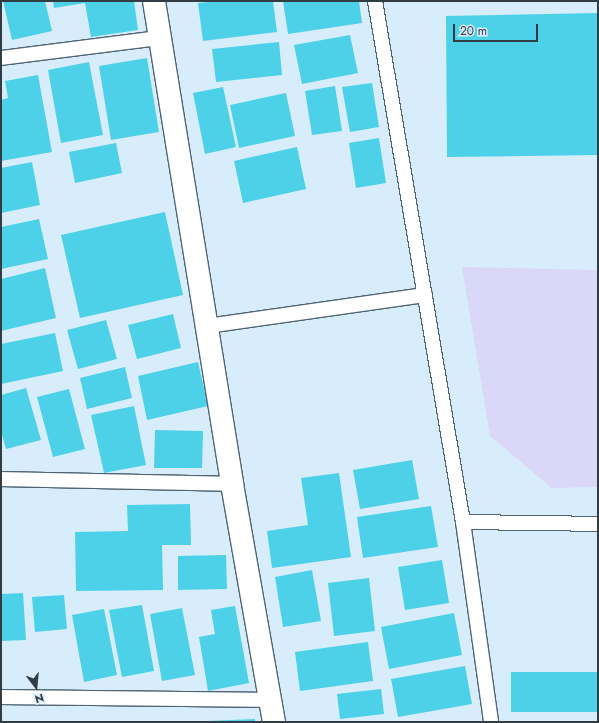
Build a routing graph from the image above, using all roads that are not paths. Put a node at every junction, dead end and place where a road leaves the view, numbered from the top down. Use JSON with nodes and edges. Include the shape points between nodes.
{"nodes":[{"id":1,"x":154,"y":1,"type":"edge"},
{"id":2,"x":375,"y":1,"type":"edge"},
{"id":3,"x":160,"y":38,"type":"junction"},
{"id":4,"x":1,"y":58,"type":"edge"},
{"id":5,"x":425,"y":295,"type":"junction"},
{"id":6,"x":206,"y":326,"type":"junction"},
{"id":7,"x":1,"y":479,"type":"edge"},
{"id":8,"x":232,"y":484,"type":"junction"},
{"id":9,"x":463,"y":522,"type":"junction"},
{"id":10,"x":598,"y":524,"type":"edge"},
{"id":11,"x":1,"y":697,"type":"edge"},
{"id":12,"x":270,"y":700,"type":"junction"},
{"id":13,"x":274,"y":722,"type":"edge"},
{"id":14,"x":491,"y":722,"type":"edge"}],
"edges":[{"from":1,"to":3,"type":"street"},
{"from":2,"to":5,"type":"lane"},
{"from":3,"to":4,"type":"lane"},
{"from":3,"to":6,"type":"street"},
{"from":5,"to":6,"type":"lane"},
{"from":5,"to":9,"type":"lane"},
{"from":6,"to":8,"type":"street"},
{"from":7,"to":8,"type":"lane"},
{"from":8,"to":12,"type":"street"},
{"from":9,"to":10,"type":"lane"},
{"from":9,"to":14,"type":"lane"},
{"from":11,"to":12,"type":"lane"},
{"from":12,"to":13,"type":"street"}]}
